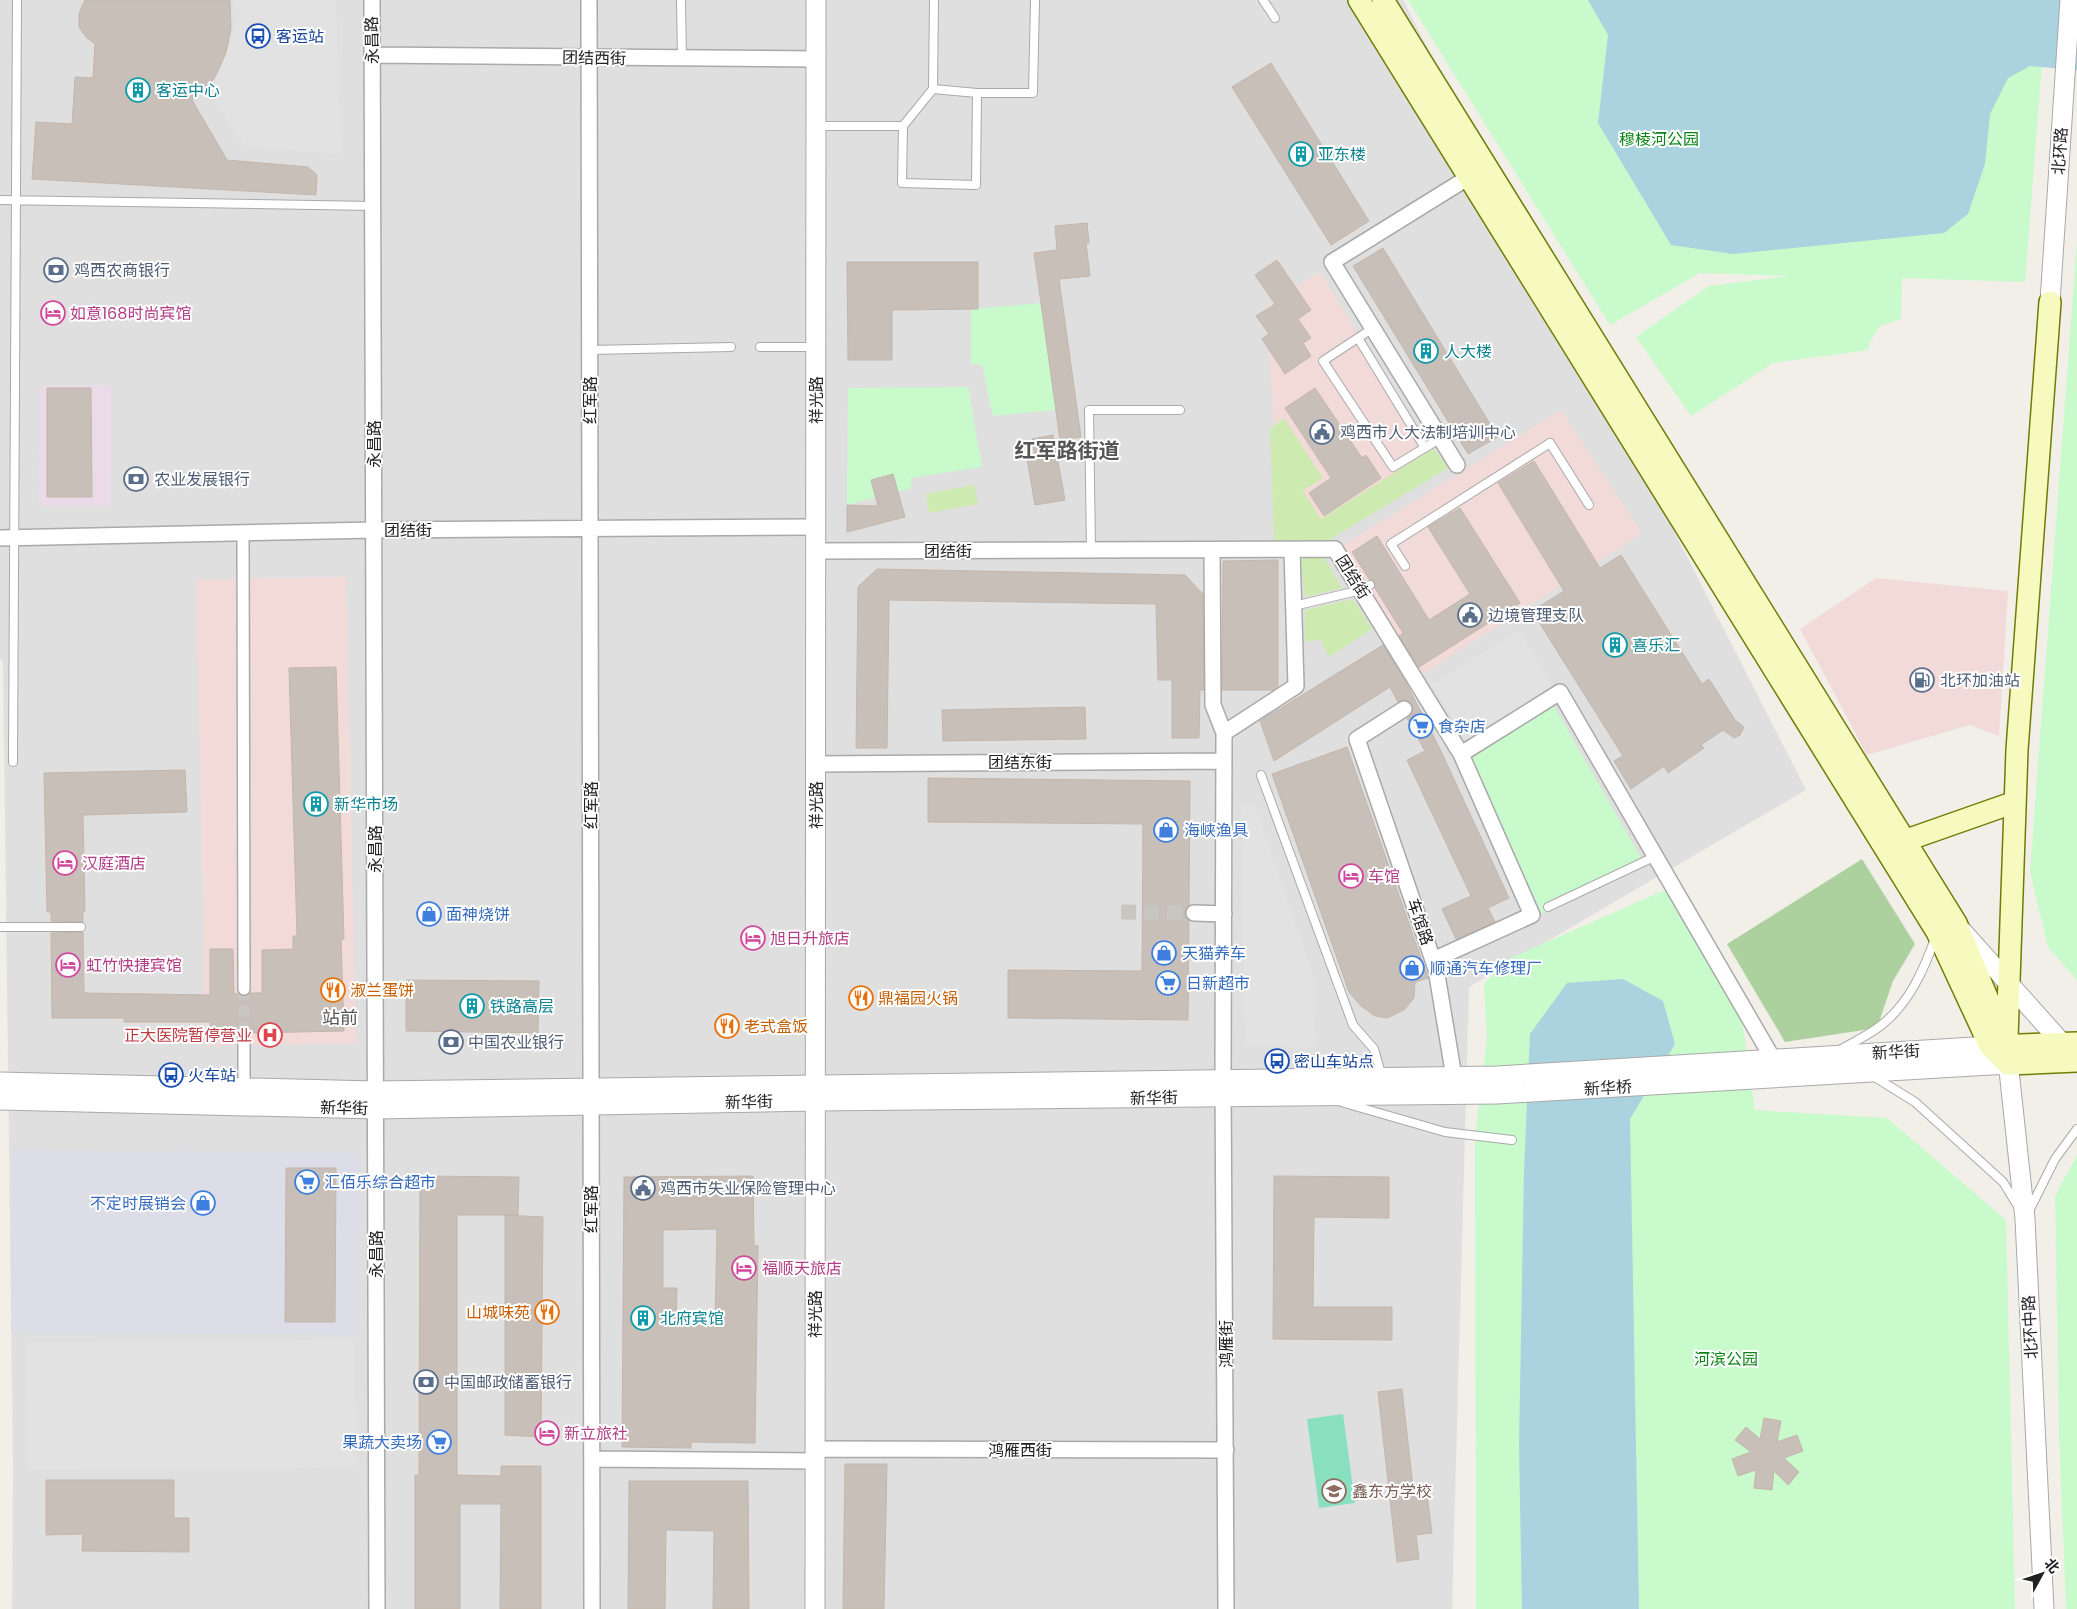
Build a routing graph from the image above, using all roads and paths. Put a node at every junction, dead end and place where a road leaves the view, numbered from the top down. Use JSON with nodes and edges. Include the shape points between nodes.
{"nodes":[{"id":1,"x":16,"y":0,"type":"edge"},
{"id":2,"x":372,"y":0,"type":"edge"},
{"id":3,"x":589,"y":0,"type":"edge"},
{"id":4,"x":681,"y":0,"type":"edge"},
{"id":5,"x":816,"y":0,"type":"edge"},
{"id":6,"x":934,"y":0,"type":"edge"},
{"id":7,"x":1035,"y":0,"type":"edge"},
{"id":8,"x":1264,"y":0,"type":"edge"},
{"id":9,"x":1360,"y":0,"type":"edge"},
{"id":10,"x":1383,"y":0,"type":"edge"},
{"id":11,"x":2070,"y":0,"type":"edge"},
{"id":12,"x":1275,"y":18,"type":"dead end"},
{"id":13,"x":372,"y":55,"type":"junction"},
{"id":14,"x":590,"y":59,"type":"junction"},
{"id":15,"x":682,"y":59,"type":"junction"},
{"id":16,"x":816,"y":59,"type":"junction"},
{"id":17,"x":933,"y":89,"type":"junction"},
{"id":18,"x":977,"y":93,"type":"junction"},
{"id":19,"x":816,"y":126,"type":"junction"},
{"id":20,"x":903,"y":126,"type":"junction"},
{"id":21,"x":1469,"y":177,"type":"junction"},
{"id":22,"x":0,"y":200,"type":"edge"},
{"id":23,"x":15,"y":200,"type":"junction"},
{"id":24,"x":373,"y":206,"type":"junction"},
{"id":25,"x":2050,"y":302,"type":"joint"},
{"id":26,"x":1373,"y":328,"type":"junction"},
{"id":27,"x":1358,"y":338,"type":"junction"},
{"id":28,"x":732,"y":347,"type":"dead end"},
{"id":29,"x":760,"y":347,"type":"dead end"},
{"id":30,"x":816,"y":347,"type":"junction"},
{"id":31,"x":590,"y":350,"type":"junction"},
{"id":32,"x":1180,"y":410,"type":"dead end"},
{"id":33,"x":1441,"y":438,"type":"junction"},
{"id":34,"x":1424,"y":448,"type":"junction"},
{"id":35,"x":1457,"y":465,"type":"dead end"},
{"id":36,"x":1589,"y":505,"type":"dead end"},
{"id":37,"x":816,"y":527,"type":"junction"},
{"id":38,"x":590,"y":528,"type":"junction"},
{"id":39,"x":374,"y":530,"type":"junction"},
{"id":40,"x":243,"y":533,"type":"junction"},
{"id":41,"x":7,"y":537,"type":"edge"},
{"id":42,"x":1292,"y":550,"type":"junction"},
{"id":43,"x":816,"y":551,"type":"junction"},
{"id":44,"x":1090,"y":551,"type":"junction"},
{"id":45,"x":1212,"y":551,"type":"junction"},
{"id":46,"x":1405,"y":566,"type":"dead end"},
{"id":47,"x":1366,"y":588,"type":"junction"},
{"id":48,"x":1294,"y":606,"type":"junction"},
{"id":49,"x":1404,"y":709,"type":"dead end"},
{"id":50,"x":1224,"y":733,"type":"junction"},
{"id":51,"x":1460,"y":754,"type":"junction"},
{"id":52,"x":1224,"y":761,"type":"junction"},
{"id":53,"x":13,"y":762,"type":"dead end"},
{"id":54,"x":816,"y":764,"type":"junction"},
{"id":55,"x":1261,"y":775,"type":"dead end"},
{"id":56,"x":2015,"y":802,"type":"junction"},
{"id":57,"x":1904,"y":841,"type":"junction"},
{"id":58,"x":1656,"y":856,"type":"junction"},
{"id":59,"x":1548,"y":907,"type":"dead end"},
{"id":60,"x":1194,"y":913,"type":"tunnel mouth"},
{"id":61,"x":1224,"y":914,"type":"junction"},
{"id":62,"x":0,"y":927,"type":"edge"},
{"id":63,"x":81,"y":927,"type":"dead end"},
{"id":64,"x":1946,"y":928,"type":"junction"},
{"id":65,"x":1433,"y":960,"type":"junction"},
{"id":66,"x":2009,"y":984,"type":"junction"},
{"id":67,"x":244,"y":989,"type":"tunnel mouth"},
{"id":68,"x":244,"y":1035,"type":"tunnel mouth"},
{"id":69,"x":2069,"y":1042,"type":"edge"},
{"id":70,"x":2002,"y":1052,"type":"junction"},
{"id":71,"x":1828,"y":1056,"type":"junction"},
{"id":72,"x":1773,"y":1060,"type":"junction"},
{"id":73,"x":2077,"y":1060,"type":"edge"},
{"id":74,"x":1717,"y":1072,"type":"junction"},
{"id":75,"x":1868,"y":1072,"type":"junction"},
{"id":76,"x":1382,"y":1077,"type":"junction"},
{"id":77,"x":1454,"y":1077,"type":"junction"},
{"id":78,"x":0,"y":1082,"type":"edge"},
{"id":79,"x":1497,"y":1085,"type":"junction"},
{"id":80,"x":244,"y":1088,"type":"junction"},
{"id":81,"x":1223,"y":1088,"type":"junction"},
{"id":82,"x":815,"y":1093,"type":"junction"},
{"id":83,"x":1319,"y":1096,"type":"junction"},
{"id":84,"x":591,"y":1097,"type":"junction"},
{"id":85,"x":0,"y":1100,"type":"edge"},
{"id":86,"x":376,"y":1100,"type":"junction"},
{"id":87,"x":2077,"y":1129,"type":"edge"},
{"id":88,"x":1512,"y":1140,"type":"dead end"},
{"id":89,"x":2025,"y":1219,"type":"junction"},
{"id":90,"x":1226,"y":1450,"type":"junction"},
{"id":91,"x":815,"y":1455,"type":"junction"},
{"id":92,"x":592,"y":1459,"type":"junction"},
{"id":93,"x":377,"y":1609,"type":"edge"},
{"id":94,"x":592,"y":1609,"type":"edge"},
{"id":95,"x":815,"y":1609,"type":"edge"},
{"id":96,"x":1226,"y":1609,"type":"edge"},
{"id":97,"x":2044,"y":1609,"type":"edge"}],
"edges":[{"from":1,"to":23,"type":"lane"},
{"from":2,"to":13,"type":"street","name":"永昌路"},
{"from":3,"to":14,"type":"street","name":"红军路"},
{"from":4,"to":15,"type":"lane"},
{"from":5,"to":16,"type":"street","name":"祥光路"},
{"from":6,"to":17,"type":"lane"},
{"from":7,"to":18,"type":"lane","via":[[1034,93]]},
{"from":8,"to":12,"type":"lane"},
{"from":9,"to":21,"type":"main road"},
{"from":10,"to":57,"type":"main road"},
{"from":11,"to":25,"type":"street","name":"北环路"},
{"from":13,"to":14,"type":"street","name":"团结西街"},
{"from":13,"to":24,"type":"street","name":"永昌路"},
{"from":14,"to":15,"type":"street","name":"团结西街"},
{"from":14,"to":31,"type":"street","name":"红军路"},
{"from":15,"to":16,"type":"street","name":"团结西街"},
{"from":16,"to":19,"type":"street","name":"祥光路"},
{"from":17,"to":18,"type":"lane"},
{"from":17,"to":20,"type":"lane"},
{"from":18,"to":20,"type":"lane","via":[[976,184],[902,183]]},
{"from":19,"to":20,"type":"lane"},
{"from":19,"to":30,"type":"street","name":"祥光路"},
{"from":21,"to":26,"type":"street","via":[[1332,262]]},
{"from":21,"to":64,"type":"main road"},
{"from":22,"to":23,"type":"lane"},
{"from":23,"to":24,"type":"lane"},
{"from":23,"to":41,"type":"lane"},
{"from":24,"to":39,"type":"street","name":"永昌路"},
{"from":25,"to":56,"type":"main road"},
{"from":26,"to":27,"type":"lane"},
{"from":26,"to":33,"type":"street"},
{"from":27,"to":34,"type":"lane"},
{"from":27,"to":34,"type":"lane","via":[[1322,361],[1394,467]]},
{"from":28,"to":31,"type":"lane"},
{"from":29,"to":30,"type":"lane"},
{"from":30,"to":37,"type":"street","name":"祥光路"},
{"from":31,"to":38,"type":"street","name":"红军路"},
{"from":32,"to":44,"type":"lane","via":[[1090,410]]},
{"from":33,"to":34,"type":"lane"},
{"from":33,"to":35,"type":"street"},
{"from":36,"to":46,"type":"lane","via":[[1550,443],[1391,544]]},
{"from":37,"to":38,"type":"street","name":"团结街"},
{"from":37,"to":43,"type":"street","name":"祥光路"},
{"from":38,"to":39,"type":"street","name":"团结街"},
{"from":38,"to":84,"type":"street","name":"红军路"},
{"from":39,"to":40,"type":"street","name":"团结街"},
{"from":39,"to":86,"type":"street","name":"永昌路"},
{"from":40,"to":41,"type":"street","name":"团结街"},
{"from":40,"to":67,"type":"street"},
{"from":41,"to":53,"type":"lane"},
{"from":42,"to":45,"type":"street","name":"团结街"},
{"from":42,"to":47,"type":"street","name":"团结街","via":[[1335,549]]},
{"from":42,"to":48,"type":"street"},
{"from":43,"to":44,"type":"street","name":"团结街"},
{"from":43,"to":54,"type":"street","name":"祥光路"},
{"from":44,"to":45,"type":"street","name":"团结街"},
{"from":45,"to":50,"type":"street","via":[[1213,705]]},
{"from":47,"to":48,"type":"lane"},
{"from":47,"to":51,"type":"street","name":"团结街"},
{"from":48,"to":50,"type":"street","via":[[1296,686]]},
{"from":49,"to":65,"type":"street","name":"车馆路","via":[[1357,739]]},
{"from":50,"to":52,"type":"street","name":"鸿雁街"},
{"from":51,"to":58,"type":"street","via":[[1560,692]]},
{"from":51,"to":65,"type":"street","name":"团结街","via":[[1532,915]]},
{"from":52,"to":54,"type":"street","name":"团结东街"},
{"from":52,"to":61,"type":"street","name":"鸿雁街"},
{"from":54,"to":82,"type":"street","name":"祥光路"},
{"from":55,"to":76,"type":"lane","via":[[1353,1025],[1374,1049]]},
{"from":56,"to":57,"type":"main road"},
{"from":56,"to":66,"type":"main road"},
{"from":57,"to":64,"type":"main road"},
{"from":58,"to":59,"type":"lane"},
{"from":58,"to":72,"type":"street"},
{"from":60,"to":61,"type":"street"},
{"from":61,"to":81,"type":"street","name":"鸿雁街"},
{"from":62,"to":63,"type":"lane"},
{"from":64,"to":66,"type":"street"},
{"from":64,"to":70,"type":"main road"},
{"from":64,"to":71,"type":"lane","via":[[1906,998],[1890,1017]]},
{"from":65,"to":77,"type":"street","name":"车馆路"},
{"from":66,"to":69,"type":"street"},
{"from":66,"to":70,"type":"main road"},
{"from":68,"to":80,"type":"street"},
{"from":69,"to":70,"type":"main road","name":"新华街"},
{"from":70,"to":71,"type":"street","name":"新华街"},
{"from":70,"to":73,"type":"main road","name":"新华街"},
{"from":70,"to":75,"type":"street","name":"新华街"},
{"from":70,"to":89,"type":"street","name":"北环中路"},
{"from":71,"to":72,"type":"street","name":"新华街"},
{"from":72,"to":74,"type":"street","name":"新华街"},
{"from":74,"to":75,"type":"street","name":"新华街"},
{"from":74,"to":79,"type":"street","name":"新华桥"},
{"from":75,"to":89,"type":"lane","via":[[1915,1102],[2003,1182]]},
{"from":76,"to":77,"type":"street","name":"新华街"},
{"from":76,"to":81,"type":"street","name":"新华街"},
{"from":77,"to":79,"type":"street","name":"新华街"},
{"from":78,"to":80,"type":"street","name":"新华街"},
{"from":79,"to":83,"type":"street","name":"新华街"},
{"from":80,"to":86,"type":"street","name":"新华街"},
{"from":81,"to":82,"type":"street","name":"新华街"},
{"from":81,"to":83,"type":"street","name":"新华街"},
{"from":81,"to":90,"type":"street","name":"鸿雁街"},
{"from":82,"to":84,"type":"street","name":"新华街"},
{"from":82,"to":91,"type":"street","name":"祥光路"},
{"from":83,"to":88,"type":"lane","via":[[1445,1132]]},
{"from":84,"to":86,"type":"street","name":"新华街"},
{"from":84,"to":92,"type":"street","name":"红军路"},
{"from":85,"to":86,"type":"street","name":"新华街"},
{"from":86,"to":93,"type":"street","name":"永昌路"},
{"from":87,"to":89,"type":"lane","via":[[2055,1159]]},
{"from":89,"to":97,"type":"street","name":"北环中路"},
{"from":90,"to":91,"type":"street","name":"鸿雁西街"},
{"from":90,"to":96,"type":"street","name":"鸿雁街"},
{"from":91,"to":92,"type":"street","name":"鸿雁西街"},
{"from":91,"to":95,"type":"street","name":"祥光路"},
{"from":92,"to":94,"type":"street","name":"红军路"}]}
